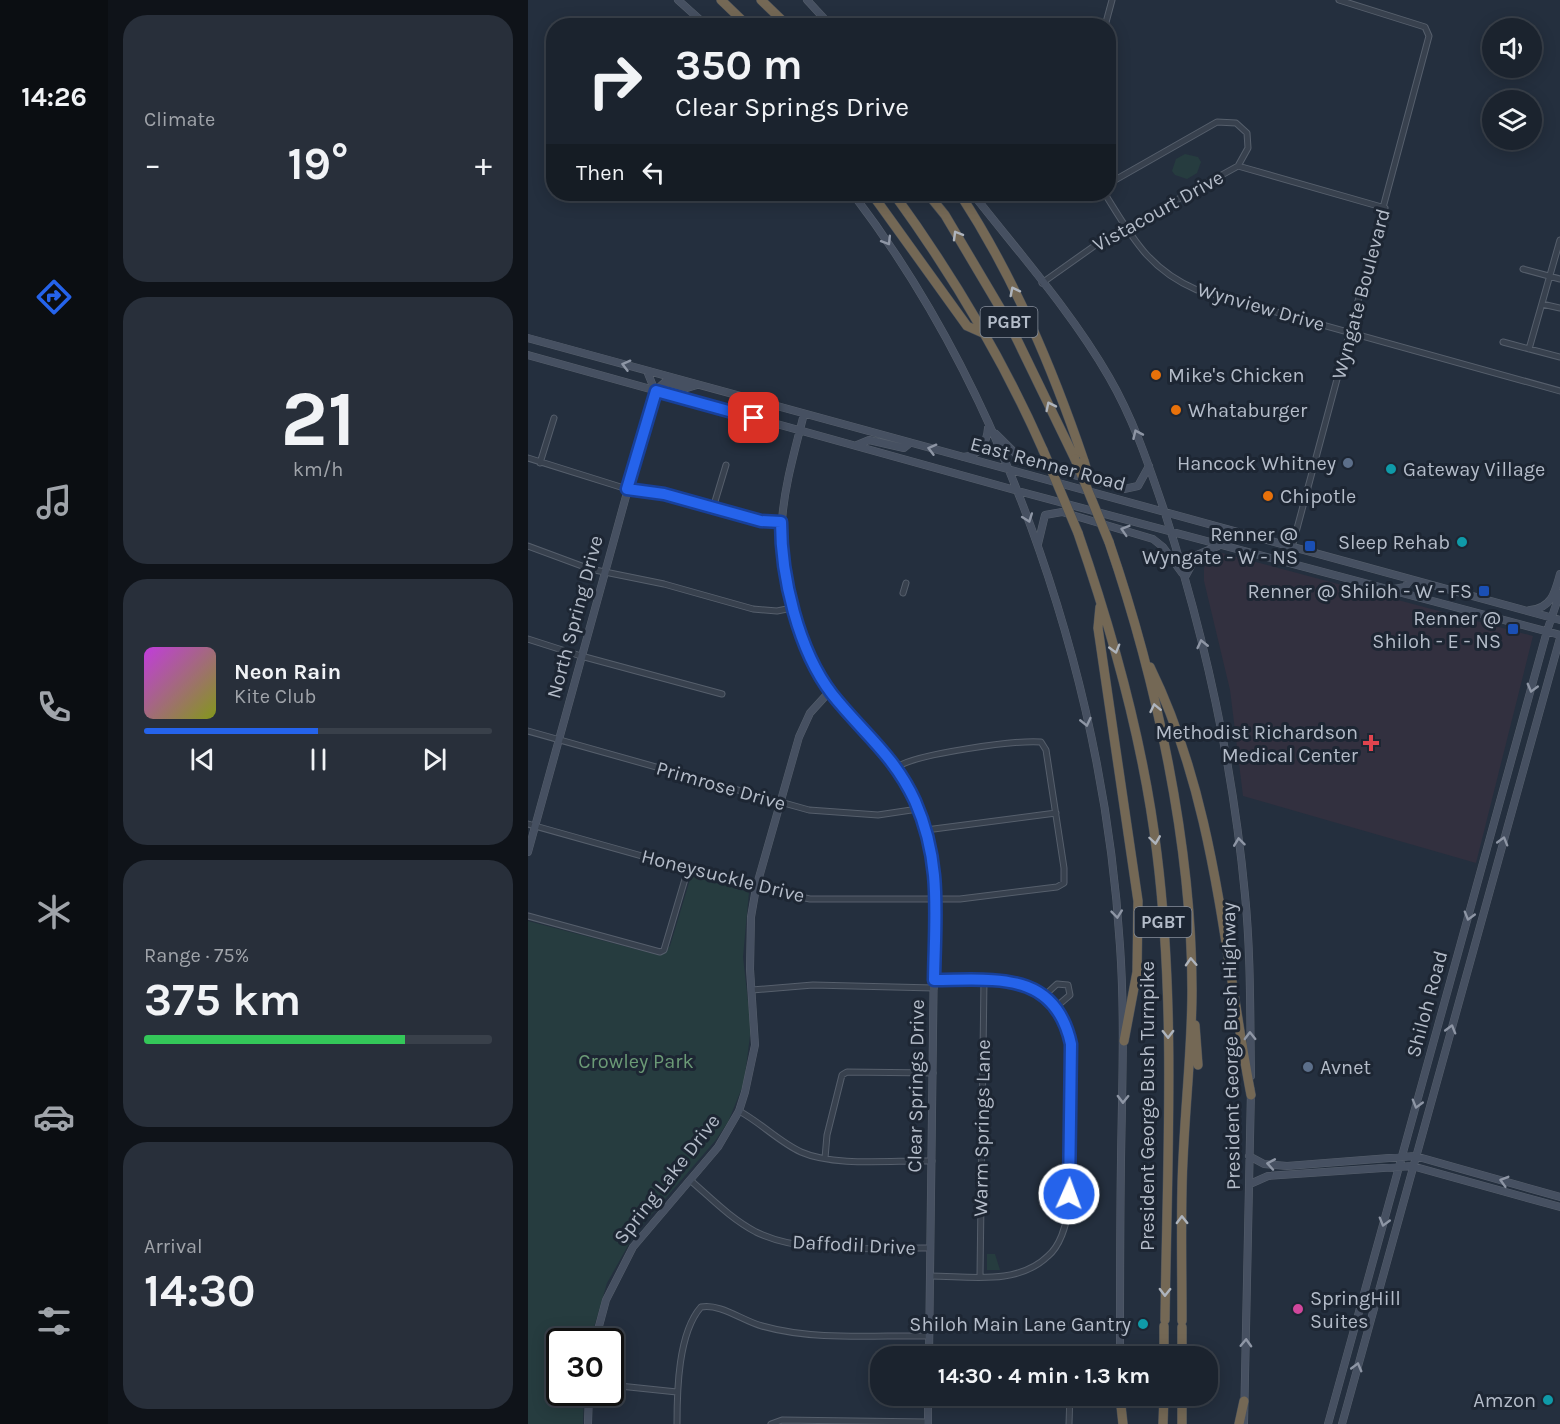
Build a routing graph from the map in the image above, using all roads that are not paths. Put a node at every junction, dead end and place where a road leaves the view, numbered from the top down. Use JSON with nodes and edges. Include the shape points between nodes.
{"nodes":[{"id":1,"x":678,"y":0,"type":"edge"},
{"id":2,"x":721,"y":0,"type":"edge"},
{"id":3,"x":761,"y":0,"type":"edge"},
{"id":4,"x":807,"y":0,"type":"edge"},
{"id":5,"x":1112,"y":0,"type":"edge"},
{"id":6,"x":1339,"y":0,"type":"edge"},
{"id":7,"x":698,"y":18,"type":"edge"},
{"id":8,"x":740,"y":18,"type":"edge"},
{"id":9,"x":780,"y":18,"type":"edge"},
{"id":10,"x":824,"y":18,"type":"edge"},
{"id":11,"x":1107,"y":18,"type":"edge"},
{"id":12,"x":1238,"y":166,"type":"junction"},
{"id":13,"x":1116,"y":179,"type":"edge"},
{"id":14,"x":859,"y":201,"type":"edge"},
{"id":15,"x":877,"y":201,"type":"edge"},
{"id":16,"x":899,"y":201,"type":"edge"},
{"id":17,"x":934,"y":201,"type":"edge"},
{"id":18,"x":964,"y":201,"type":"edge"},
{"id":19,"x":978,"y":201,"type":"edge"},
{"id":20,"x":1109,"y":201,"type":"edge"},
{"id":21,"x":1385,"y":208,"type":"junction"},
{"id":22,"x":1126,"y":227,"type":"junction"},
{"id":23,"x":1560,"y":240,"type":"edge"},
{"id":24,"x":1559,"y":250,"type":"edge"},
{"id":25,"x":1523,"y":269,"type":"dead end"},
{"id":26,"x":1550,"y":276,"type":"junction"},
{"id":27,"x":1560,"y":279,"type":"edge"},
{"id":28,"x":1042,"y":283,"type":"junction"},
{"id":29,"x":1542,"y":304,"type":"junction"},
{"id":30,"x":1560,"y":308,"type":"edge"},
{"id":31,"x":985,"y":334,"type":"junction"},
{"id":32,"x":1351,"y":334,"type":"junction"},
{"id":33,"x":528,"y":338,"type":"edge"},
{"id":34,"x":1503,"y":342,"type":"dead end"},
{"id":35,"x":1529,"y":349,"type":"junction"},
{"id":36,"x":588,"y":354,"type":"junction"},
{"id":37,"x":528,"y":355,"type":"edge"},
{"id":38,"x":1560,"y":357,"type":"edge"},
{"id":39,"x":585,"y":370,"type":"junction"},
{"id":40,"x":647,"y":371,"type":"junction"},
{"id":41,"x":699,"y":385,"type":"junction"},
{"id":42,"x":656,"y":391,"type":"junction"},
{"id":43,"x":1560,"y":391,"type":"edge"},
{"id":44,"x":804,"y":414,"type":"junction"},
{"id":45,"x":554,"y":418,"type":"dead end"},
{"id":46,"x":988,"y":425,"type":"junction"},
{"id":47,"x":800,"y":430,"type":"junction"},
{"id":48,"x":910,"y":443,"type":"junction"},
{"id":49,"x":857,"y":446,"type":"junction"},
{"id":50,"x":961,"y":457,"type":"junction"},
{"id":51,"x":528,"y":458,"type":"edge"},
{"id":52,"x":1080,"y":460,"type":"junction"},
{"id":53,"x":540,"y":463,"type":"junction"},
{"id":54,"x":726,"y":465,"type":"dead end"},
{"id":55,"x":1149,"y":466,"type":"junction"},
{"id":56,"x":1009,"y":470,"type":"junction"},
{"id":57,"x":627,"y":489,"type":"junction"},
{"id":58,"x":1018,"y":491,"type":"junction"},
{"id":59,"x":713,"y":508,"type":"junction"},
{"id":60,"x":1165,"y":513,"type":"junction"},
{"id":61,"x":781,"y":522,"type":"junction"},
{"id":62,"x":1172,"y":532,"type":"junction"},
{"id":63,"x":1038,"y":544,"type":"junction"},
{"id":64,"x":528,"y":546,"type":"edge"},
{"id":65,"x":1221,"y":546,"type":"junction"},
{"id":66,"x":1293,"y":548,"type":"junction"},
{"id":67,"x":1288,"y":562,"type":"junction"},
{"id":68,"x":604,"y":572,"type":"junction"},
{"id":69,"x":1560,"y":574,"type":"edge"},
{"id":70,"x":1185,"y":577,"type":"junction"},
{"id":71,"x":1410,"y":580,"type":"junction"},
{"id":72,"x":906,"y":583,"type":"dead end"},
{"id":73,"x":1391,"y":589,"type":"junction"},
{"id":74,"x":1450,"y":590,"type":"junction"},
{"id":75,"x":903,"y":593,"type":"dead end"},
{"id":76,"x":1560,"y":593,"type":"edge"},
{"id":77,"x":1436,"y":601,"type":"junction"},
{"id":78,"x":1101,"y":602,"type":"junction"},
{"id":79,"x":792,"y":608,"type":"junction"},
{"id":80,"x":1523,"y":610,"type":"junction"},
{"id":81,"x":1556,"y":619,"type":"edge"},
{"id":82,"x":1547,"y":631,"type":"junction"},
{"id":83,"x":1560,"y":636,"type":"edge"},
{"id":84,"x":528,"y":639,"type":"edge"},
{"id":85,"x":1143,"y":652,"type":"junction"},
{"id":86,"x":581,"y":656,"type":"junction"},
{"id":87,"x":830,"y":691,"type":"junction"},
{"id":88,"x":722,"y":694,"type":"dead end"},
{"id":89,"x":1522,"y":726,"type":"junction"},
{"id":90,"x":1535,"y":729,"type":"junction"},
{"id":91,"x":528,"y":731,"type":"edge"},
{"id":92,"x":559,"y":740,"type":"junction"},
{"id":93,"x":897,"y":767,"type":"junction"},
{"id":94,"x":780,"y":802,"type":"junction"},
{"id":95,"x":918,"y":809,"type":"junction"},
{"id":96,"x":1056,"y":813,"type":"junction"},
{"id":97,"x":532,"y":825,"type":"edge"},
{"id":98,"x":926,"y":830,"type":"junction"},
{"id":99,"x":528,"y":852,"type":"edge"},
{"id":100,"x":688,"y":869,"type":"junction"},
{"id":101,"x":1479,"y":881,"type":"junction"},
{"id":102,"x":756,"y":888,"type":"junction"},
{"id":103,"x":1490,"y":888,"type":"junction"},
{"id":104,"x":935,"y":900,"type":"junction"},
{"id":105,"x":528,"y":916,"type":"edge"},
{"id":106,"x":934,"y":980,"type":"junction"},
{"id":107,"x":984,"y":980,"type":"junction"},
{"id":108,"x":934,"y":988,"type":"junction"},
{"id":109,"x":752,"y":990,"type":"junction"},
{"id":110,"x":1192,"y":990,"type":"junction"},
{"id":111,"x":1045,"y":995,"type":"junction"},
{"id":112,"x":1056,"y":1007,"type":"junction"},
{"id":113,"x":1124,"y":1041,"type":"junction"},
{"id":114,"x":1198,"y":1065,"type":"dead end"},
{"id":115,"x":933,"y":1073,"type":"junction"},
{"id":116,"x":1251,"y":1095,"type":"junction"},
{"id":117,"x":739,"y":1111,"type":"junction"},
{"id":118,"x":1402,"y":1155,"type":"junction"},
{"id":119,"x":1249,"y":1156,"type":"junction"},
{"id":120,"x":1415,"y":1156,"type":"junction"},
{"id":121,"x":825,"y":1158,"type":"junction"},
{"id":122,"x":932,"y":1161,"type":"junction"},
{"id":123,"x":1316,"y":1164,"type":"junction"},
{"id":124,"x":1400,"y":1166,"type":"junction"},
{"id":125,"x":1412,"y":1166,"type":"junction"},
{"id":126,"x":1318,"y":1172,"type":"junction"},
{"id":127,"x":690,"y":1180,"type":"junction"},
{"id":128,"x":1250,"y":1184,"type":"junction"},
{"id":129,"x":1560,"y":1197,"type":"edge"},
{"id":130,"x":1560,"y":1207,"type":"edge"},
{"id":131,"x":930,"y":1248,"type":"junction"},
{"id":132,"x":930,"y":1276,"type":"junction"},
{"id":133,"x":980,"y":1276,"type":"junction"},
{"id":134,"x":1361,"y":1303,"type":"junction"},
{"id":135,"x":1373,"y":1306,"type":"junction"},
{"id":136,"x":598,"y":1328,"type":"edge"},
{"id":137,"x":929,"y":1336,"type":"junction"},
{"id":138,"x":929,"y":1346,"type":"edge"},
{"id":139,"x":1120,"y":1346,"type":"edge"},
{"id":140,"x":1164,"y":1346,"type":"edge"},
{"id":141,"x":1182,"y":1346,"type":"edge"},
{"id":142,"x":624,"y":1386,"type":"edge"},
{"id":143,"x":677,"y":1392,"type":"junction"},
{"id":144,"x":1244,"y":1401,"type":"junction"},
{"id":145,"x":589,"y":1406,"type":"edge"},
{"id":146,"x":928,"y":1406,"type":"edge"},
{"id":147,"x":1070,"y":1406,"type":"edge"},
{"id":148,"x":1120,"y":1406,"type":"edge"},
{"id":149,"x":1164,"y":1406,"type":"edge"},
{"id":150,"x":1182,"y":1406,"type":"edge"},
{"id":151,"x":928,"y":1423,"type":"edge"},
{"id":152,"x":588,"y":1424,"type":"edge"},
{"id":153,"x":677,"y":1424,"type":"edge"},
{"id":154,"x":771,"y":1424,"type":"edge"},
{"id":155,"x":1069,"y":1424,"type":"edge"},
{"id":156,"x":1121,"y":1424,"type":"edge"},
{"id":157,"x":1163,"y":1424,"type":"edge"},
{"id":158,"x":1182,"y":1424,"type":"edge"},
{"id":159,"x":1239,"y":1424,"type":"edge"},
{"id":160,"x":1244,"y":1424,"type":"edge"},
{"id":161,"x":1328,"y":1424,"type":"edge"},
{"id":162,"x":1342,"y":1424,"type":"edge"}],
"edges":[{"from":1,"to":7,"type":"main road"},
{"from":2,"to":8,"type":"highway"},
{"from":3,"to":9,"type":"highway"},
{"from":4,"to":10,"type":"main road"},
{"from":5,"to":11,"type":"street"},
{"from":6,"to":21,"type":"street","name":"Wyngate Boulevard","via":[[1425,27],[1429,36]]},
{"from":12,"to":13,"type":"street","via":[[1248,148],[1247,133],[1236,123],[1217,122]]},
{"from":12,"to":21,"type":"street","name":"Vistacourt Drive"},
{"from":12,"to":22,"type":"street","name":"Vistacourt Drive"},
{"from":14,"to":46,"type":"main road","one_way":true,"via":[[943,330]]},
{"from":15,"to":31,"type":"highway","via":[[967,326]]},
{"from":16,"to":31,"type":"highway","name":"President George Bush Turnpike","number":"PGBT"},
{"from":52,"to":17,"type":"highway","number":"PGBT","one_way":true,"via":[[1009,323]]},
{"from":52,"to":18,"type":"highway","one_way":true,"via":[[1042,345]]},
{"from":19,"to":28,"type":"main road","name":"President George Bush Highway"},
{"from":20,"to":22,"type":"street","name":"Wynview Drive"},
{"from":21,"to":32,"type":"street","name":"Wyngate Boulevard"},
{"from":22,"to":28,"type":"street","name":"Vistacourt Drive"},
{"from":22,"to":32,"type":"street","name":"Wynview Drive","via":[[1139,248],[1175,280],[1197,290]]},
{"from":23,"to":24,"type":"street"},
{"from":24,"to":26,"type":"street"},
{"from":25,"to":26,"type":"street"},
{"from":26,"to":27,"type":"street"},
{"from":26,"to":29,"type":"street"},
{"from":55,"to":28,"type":"main road","name":"President George Bush Highway","one_way":true,"via":[[1108,376]]},
{"from":29,"to":30,"type":"street"},
{"from":29,"to":35,"type":"street"},
{"from":31,"to":78,"type":"highway","name":"President George Bush Turnpike","number":"PGBT","bridge":true,"via":[[1044,450]]},
{"from":32,"to":43,"type":"street","name":"Wynview Drive"},
{"from":32,"to":66,"type":"street","name":"Wyngate Boulevard"},
{"from":33,"to":36,"type":"main road","name":"East Renner Road"},
{"from":34,"to":35,"type":"street"},
{"from":35,"to":38,"type":"street"},
{"from":36,"to":39,"type":"main road"},
{"from":40,"to":36,"type":"main road","name":"East Renner Road","one_way":true},
{"from":37,"to":39,"type":"main road","name":"East Renner Road"},
{"from":39,"to":42,"type":"main road","name":"East Renner Road"},
{"from":40,"to":41,"type":"main road","name":"East Renner Road"},
{"from":40,"to":42,"type":"main road"},
{"from":41,"to":42,"type":"main road","via":[[687,388],[665,382]]},
{"from":41,"to":44,"type":"main road","name":"East Renner Road"},
{"from":42,"to":47,"type":"main road","name":"East Renner Road"},
{"from":42,"to":57,"type":"main road","name":"North Spring Drive"},
{"from":44,"to":47,"type":"main road","name":"Clear Springs Drive"},
{"from":44,"to":48,"type":"main road","name":"East Renner Road"},
{"from":45,"to":53,"type":"street"},
{"from":46,"to":50,"type":"main road","via":[[984,444],[970,456]]},
{"from":46,"to":55,"type":"main road","via":[[1023,461],[1124,489],[1138,486]]},
{"from":46,"to":56,"type":"main road"},
{"from":47,"to":49,"type":"main road","name":"East Renner Road"},
{"from":47,"to":61,"type":"main road","name":"Clear Springs Drive","via":[[784,487]]},
{"from":48,"to":49,"type":"main road","via":[[904,448],[869,440]]},
{"from":50,"to":48,"type":"main road","name":"East Renner Road","one_way":true},
{"from":49,"to":58,"type":"main road","name":"East Renner Road"},
{"from":50,"to":56,"type":"main road","name":"East Renner Road"},
{"from":51,"to":53,"type":"street"},
{"from":52,"to":85,"type":"highway","name":"President George Bush Turnpike","number":"PGBT","bridge":true,"via":[[1133,611]]},
{"from":53,"to":57,"type":"street"},
{"from":54,"to":59,"type":"street"},
{"from":55,"to":60,"type":"main road","name":"President George Bush Highway"},
{"from":56,"to":58,"type":"main road"},
{"from":56,"to":60,"type":"main road","name":"East Renner Road"},
{"from":57,"to":59,"type":"street","via":[[664,494]]},
{"from":57,"to":68,"type":"main road","name":"North Spring Drive"},
{"from":58,"to":62,"type":"main road","name":"East Renner Road"},
{"from":58,"to":63,"type":"main road","one_way":true},
{"from":59,"to":61,"type":"street","via":[[761,521]]},
{"from":60,"to":62,"type":"main road","name":"President George Bush Highway"},
{"from":60,"to":66,"type":"main road","name":"East Renner Road"},
{"from":61,"to":79,"type":"main road","name":"Clear Springs Drive","via":[[782,565]]},
{"from":62,"to":65,"type":"main road","name":"East Renner Road"},
{"from":62,"to":70,"type":"main road","name":"President George Bush Highway"},
{"from":70,"to":63,"type":"main road","one_way":true,"via":[[1153,539],[1062,512],[1045,515]]},
{"from":63,"to":113,"type":"main road","one_way":true,"via":[[1060,616],[1101,786],[1120,941]]},
{"from":64,"to":68,"type":"street"},
{"from":65,"to":67,"type":"main road","name":"East Renner Road"},
{"from":65,"to":70,"type":"main road","via":[[1197,555]]},
{"from":66,"to":67,"type":"street","name":"Wyngate Boulevard"},
{"from":66,"to":71,"type":"main road","name":"East Renner Road"},
{"from":67,"to":73,"type":"main road","name":"East Renner Road"},
{"from":68,"to":79,"type":"street","via":[[753,609]]},
{"from":68,"to":86,"type":"main road","name":"North Spring Drive"},
{"from":69,"to":80,"type":"main road","via":[[1552,599],[1534,610]]},
{"from":116,"to":70,"type":"main road","name":"President George Bush Highway","one_way":true,"via":[[1249,959],[1238,836],[1215,702]]},
{"from":71,"to":73,"type":"main road","via":[[1405,587]]},
{"from":71,"to":74,"type":"main road","name":"East Renner Road"},
{"from":72,"to":75,"type":"street"},
{"from":73,"to":77,"type":"main road","name":"East Renner Road"},
{"from":74,"to":77,"type":"main road"},
{"from":74,"to":80,"type":"main road","name":"East Renner Road"},
{"from":76,"to":81,"type":"main road","name":"Shiloh Road"},
{"from":77,"to":82,"type":"main road","name":"East Renner Road"},
{"from":78,"to":113,"type":"highway","via":[[1098,628],[1138,900],[1137,972]]},
{"from":78,"to":140,"type":"highway","name":"President George Bush Turnpike","number":"PGBT","one_way":true,"via":[[1144,777],[1162,898],[1168,1035]]},
{"from":79,"to":87,"type":"main road","name":"Clear Springs Drive"},
{"from":80,"to":81,"type":"main road","name":"East Renner Road"},
{"from":81,"to":82,"type":"main road","name":"Shiloh Road"},
{"from":82,"to":83,"type":"main road","name":"East Renner Road"},
{"from":82,"to":89,"type":"main road","name":"Shiloh Road","one_way":true},
{"from":83,"to":90,"type":"main road","name":"Shiloh Road"},
{"from":84,"to":86,"type":"street"},
{"from":110,"to":85,"type":"highway","name":"President George Bush Turnpike","number":"PGBT","one_way":true,"via":[[1177,813]]},
{"from":85,"to":116,"type":"highway","via":[[1172,712],[1206,827]]},
{"from":86,"to":88,"type":"street"},
{"from":86,"to":92,"type":"main road","name":"North Spring Drive"},
{"from":87,"to":93,"type":"main road","name":"Clear Springs Drive"},
{"from":87,"to":94,"type":"main road","name":"Spring Lake Drive","via":[[803,725]]},
{"from":89,"to":90,"type":"main road"},
{"from":89,"to":101,"type":"main road","name":"Shiloh Road"},
{"from":103,"to":90,"type":"main road","name":"Shiloh Road","one_way":true},
{"from":91,"to":92,"type":"street","name":"Primrose Drive"},
{"from":92,"to":94,"type":"street","name":"Primrose Drive"},
{"from":92,"to":97,"type":"main road","name":"North Spring Drive"},
{"from":93,"to":95,"type":"main road","name":"Clear Springs Drive"},
{"from":93,"to":96,"type":"street","via":[[931,754],[1041,742],[1046,750]]},
{"from":94,"to":95,"type":"street","name":"Primrose Drive","via":[[835,814],[878,815]]},
{"from":94,"to":102,"type":"main road","name":"Spring Lake Drive"},
{"from":95,"to":98,"type":"main road","name":"Clear Springs Drive"},
{"from":96,"to":98,"type":"street"},
{"from":96,"to":104,"type":"street","name":"Honeysuckle Drive","via":[[1064,883],[1057,887]]},
{"from":97,"to":99,"type":"main road","name":"North Spring Drive"},
{"from":97,"to":100,"type":"street","name":"Honeysuckle Drive"},
{"from":98,"to":104,"type":"main road","name":"Clear Springs Drive","via":[[935,870]]},
{"from":100,"to":102,"type":"street","name":"Honeysuckle Drive"},
{"from":100,"to":105,"type":"street","via":[[666,946],[660,952]]},
{"from":101,"to":103,"type":"main road"},
{"from":101,"to":118,"type":"main road","name":"Shiloh Road","one_way":true},
{"from":102,"to":104,"type":"street","name":"Honeysuckle Drive","via":[[810,899]]},
{"from":102,"to":109,"type":"main road","name":"Spring Lake Drive","via":[[750,932]]},
{"from":120,"to":103,"type":"main road","name":"Shiloh Road","one_way":true},
{"from":104,"to":106,"type":"main road","name":"Clear Springs Drive"},
{"from":106,"to":107,"type":"street"},
{"from":106,"to":108,"type":"main road","name":"Clear Springs Drive"},
{"from":107,"to":111,"type":"street","via":[[1030,986]]},
{"from":107,"to":133,"type":"street","name":"Warm Springs Lane"},
{"from":108,"to":109,"type":"street","via":[[813,985]]},
{"from":108,"to":115,"type":"main road","name":"Clear Springs Drive"},
{"from":109,"to":117,"type":"main road","name":"Spring Lake Drive","via":[[754,1045],[751,1072]]},
{"from":110,"to":114,"type":"highway"},
{"from":141,"to":110,"type":"highway","name":"President George Bush Turnpike","number":"PGBT","one_way":true,"via":[[1182,1189]]},
{"from":111,"to":112,"type":"street"},
{"from":111,"to":112,"type":"street","via":[[1057,984],[1068,985],[1070,995]]},
{"from":112,"to":133,"type":"street","via":[[1071,1044],[1066,1222],[1050,1255],[1038,1265],[1016,1275]]},
{"from":113,"to":139,"type":"main road","one_way":true},
{"from":115,"to":121,"type":"street","via":[[842,1075]]},
{"from":115,"to":122,"type":"main road","name":"Clear Springs Drive"},
{"from":116,"to":119,"type":"main road","name":"President George Bush Highway"},
{"from":117,"to":121,"type":"street","via":[[799,1152]]},
{"from":117,"to":127,"type":"main road","name":"Spring Lake Drive","via":[[718,1147]]},
{"from":118,"to":120,"type":"main road"},
{"from":118,"to":123,"type":"main road"},
{"from":118,"to":124,"type":"main road","name":"Shiloh Road"},
{"from":123,"to":119,"type":"main road","one_way":true,"via":[[1273,1166]]},
{"from":119,"to":128,"type":"main road","name":"President George Bush Highway"},
{"from":120,"to":125,"type":"main road","name":"Shiloh Road"},
{"from":129,"to":120,"type":"main road","one_way":true},
{"from":121,"to":122,"type":"street"},
{"from":122,"to":131,"type":"main road","name":"Clear Springs Drive"},
{"from":123,"to":126,"type":"main road"},
{"from":124,"to":125,"type":"main road"},
{"from":124,"to":126,"type":"main road"},
{"from":124,"to":134,"type":"main road","name":"Shiloh Road","one_way":true},
{"from":125,"to":130,"type":"main road"},
{"from":125,"to":135,"type":"main road","name":"Shiloh Road"},
{"from":126,"to":128,"type":"main road","via":[[1268,1176]]},
{"from":127,"to":131,"type":"street","name":"Daffodil Drive","via":[[739,1221],[787,1243]]},
{"from":127,"to":136,"type":"main road","name":"Spring Lake Drive","via":[[651,1223],[621,1267]]},
{"from":144,"to":128,"type":"main road","name":"President George Bush Highway","one_way":true},
{"from":131,"to":132,"type":"main road","name":"Clear Springs Drive"},
{"from":132,"to":133,"type":"street"},
{"from":132,"to":137,"type":"main road","name":"Clear Springs Drive"},
{"from":134,"to":135,"type":"main road"},
{"from":134,"to":161,"type":"main road","name":"Shiloh Road"},
{"from":162,"to":135,"type":"main road","name":"Shiloh Road","one_way":true},
{"from":137,"to":138,"type":"main road","name":"Clear Springs Drive"},
{"from":137,"to":143,"type":"street","via":[[785,1332],[714,1306],[701,1307],[685,1342]]},
{"from":142,"to":143,"type":"street"},
{"from":143,"to":153,"type":"street"},
{"from":144,"to":159,"type":"highway"},
{"from":144,"to":160,"type":"main road","name":"President George Bush Highway"},
{"from":145,"to":152,"type":"main road"},
{"from":146,"to":151,"type":"main road"},
{"from":147,"to":155,"type":"street"},
{"from":148,"to":156,"type":"highway"},
{"from":149,"to":157,"type":"highway"},
{"from":150,"to":158,"type":"highway"},
{"from":151,"to":154,"type":"street","via":[[782,1420]]}]}
